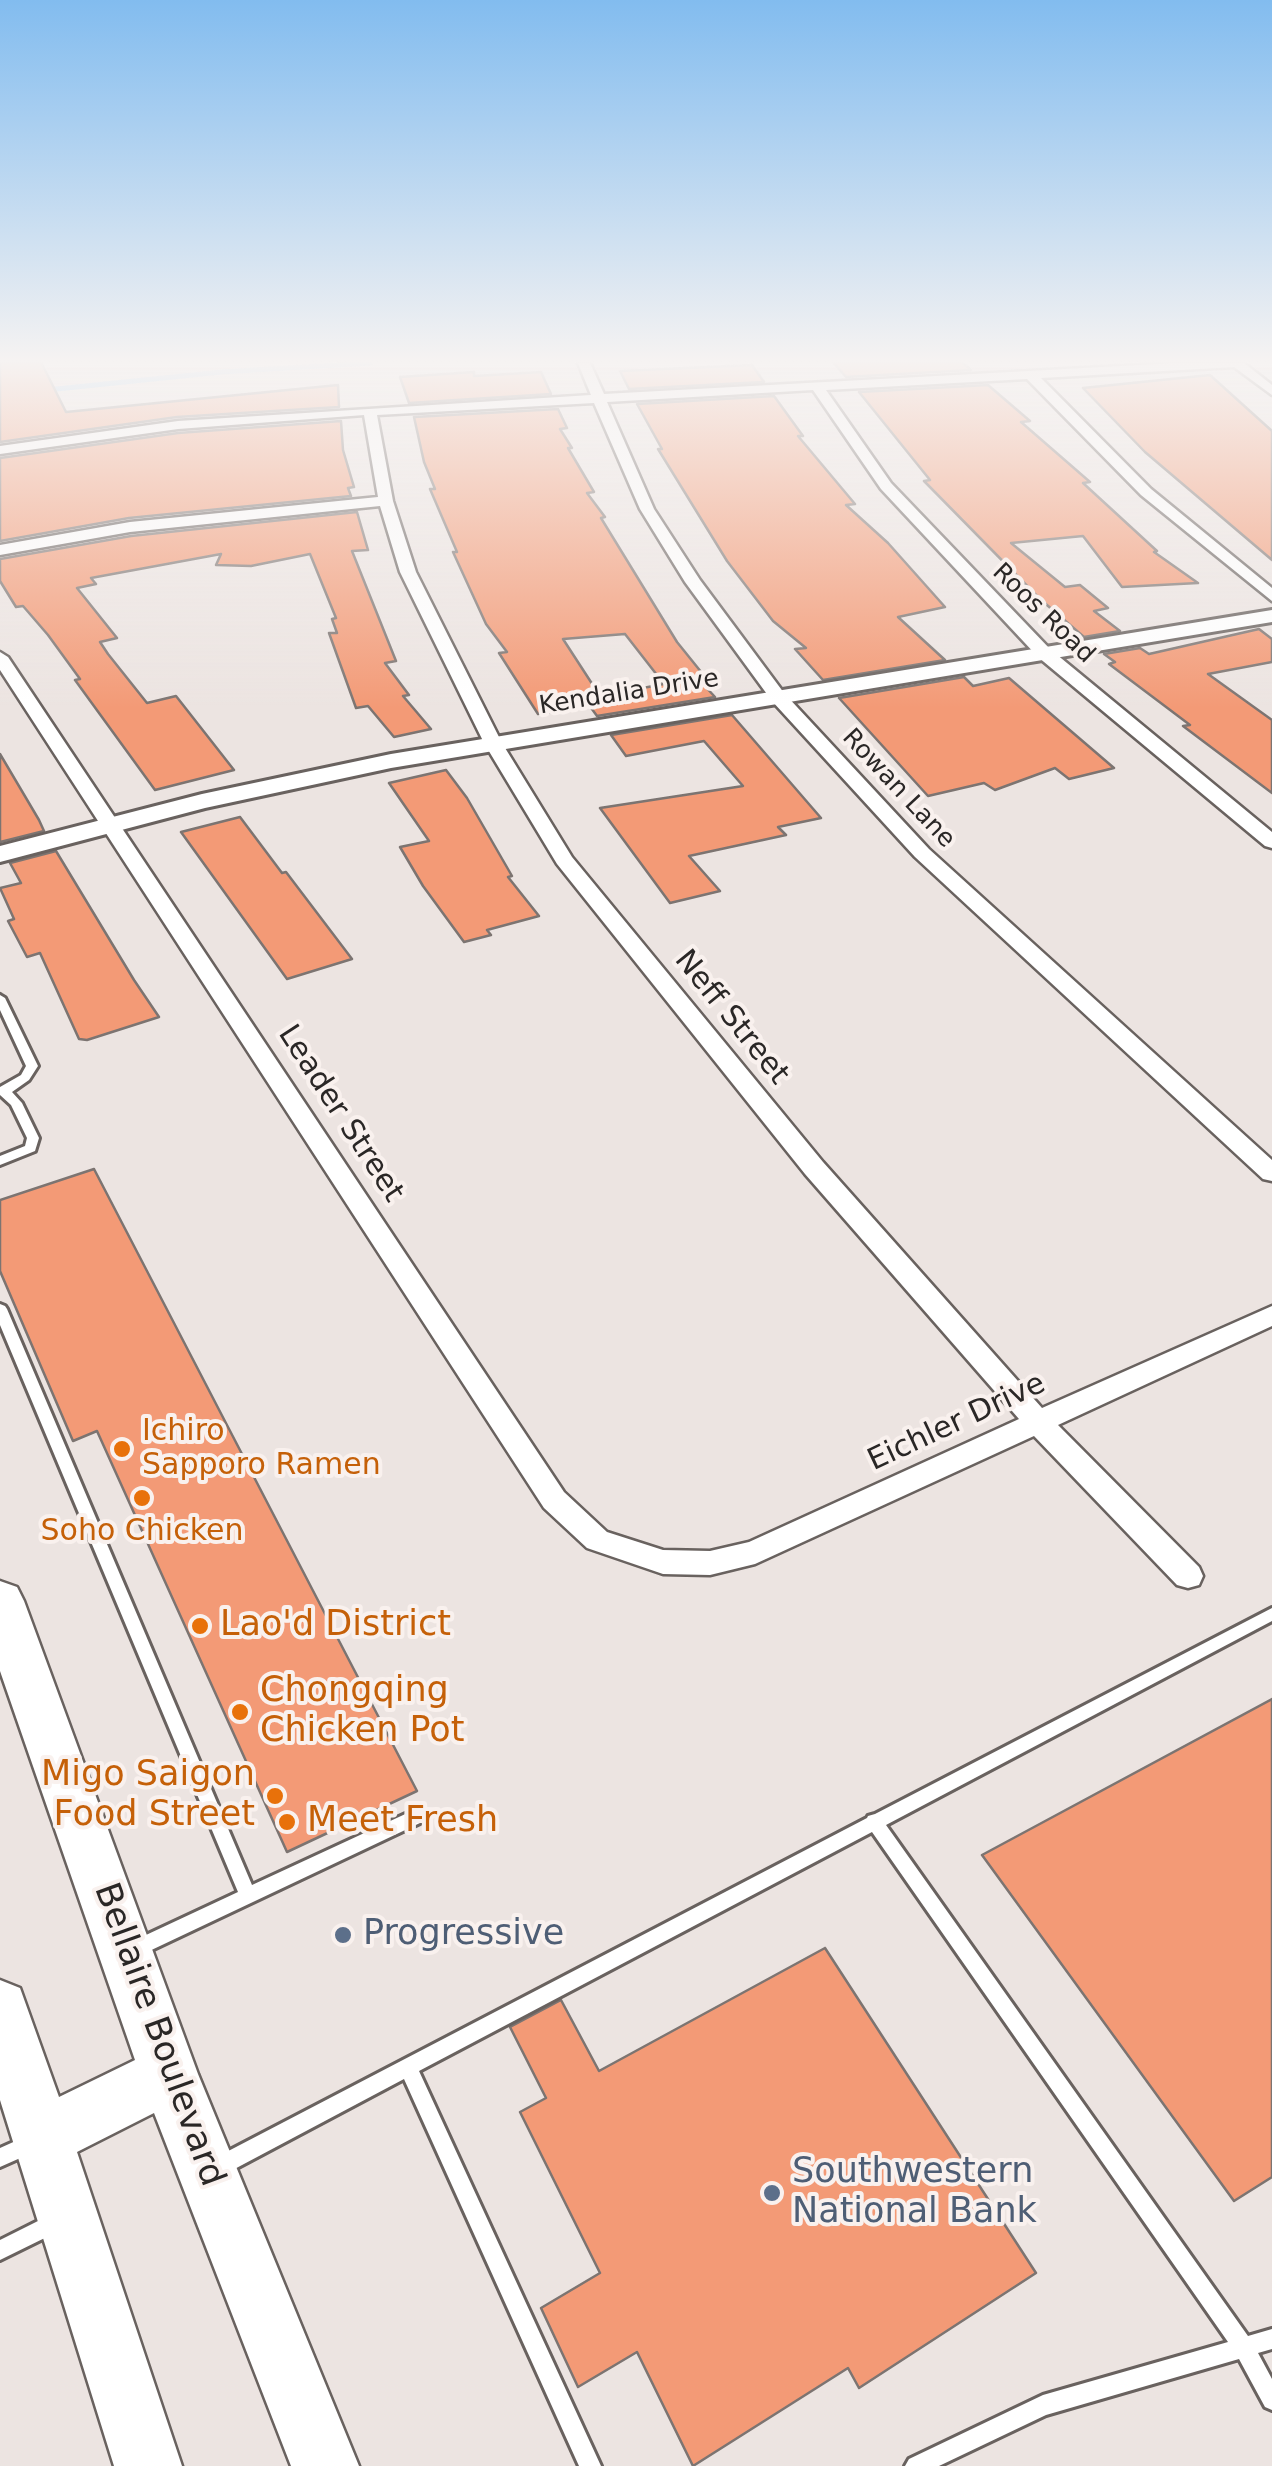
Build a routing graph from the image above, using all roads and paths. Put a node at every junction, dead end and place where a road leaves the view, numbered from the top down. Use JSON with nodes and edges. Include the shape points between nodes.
{"nodes":[{"id":1,"x":382,"y":478,"type":"edge"},
{"id":2,"x":633,"y":478,"type":"edge"},
{"id":3,"x":881,"y":478,"type":"edge"},
{"id":4,"x":1132,"y":478,"type":"edge"},
{"id":5,"x":386,"y":501,"type":"junction"},
{"id":6,"x":0,"y":550,"type":"edge"},
{"id":7,"x":1272,"y":596,"type":"edge"},
{"id":8,"x":1272,"y":616,"type":"edge"},
{"id":9,"x":1044,"y":654,"type":"junction"},
{"id":10,"x":0,"y":657,"type":"edge"},
{"id":11,"x":778,"y":697,"type":"junction"},
{"id":12,"x":493,"y":743,"type":"junction"},
{"id":13,"x":110,"y":825,"type":"junction"},
{"id":14,"x":1272,"y":842,"type":"edge"},
{"id":15,"x":0,"y":854,"type":"edge"},
{"id":16,"x":0,"y":998,"type":"edge"},
{"id":17,"x":2,"y":1091,"type":"edge"},
{"id":18,"x":0,"y":1161,"type":"edge"},
{"id":19,"x":1272,"y":1173,"type":"edge"},
{"id":20,"x":0,"y":1308,"type":"edge"},
{"id":21,"x":1272,"y":1315,"type":"edge"},
{"id":22,"x":1038,"y":1422,"type":"junction"},
{"id":23,"x":663,"y":1562,"type":"joint"},
{"id":24,"x":1188,"y":1576,"type":"dead end"},
{"id":25,"x":0,"y":1601,"type":"edge"},
{"id":26,"x":1272,"y":1614,"type":"edge"},
{"id":27,"x":414,"y":1818,"type":"dead end"},
{"id":28,"x":874,"y":1821,"type":"junction"},
{"id":29,"x":248,"y":1896,"type":"junction"},
{"id":30,"x":126,"y":1953,"type":"junction"},
{"id":31,"x":0,"y":2008,"type":"edge"},
{"id":32,"x":408,"y":2068,"type":"junction"},
{"id":33,"x":169,"y":2074,"type":"junction"},
{"id":34,"x":20,"y":2148,"type":"edge"},
{"id":35,"x":208,"y":2172,"type":"junction"},
{"id":36,"x":64,"y":2217,"type":"junction"},
{"id":37,"x":0,"y":2250,"type":"edge"},
{"id":38,"x":1272,"y":2339,"type":"edge"},
{"id":39,"x":1244,"y":2347,"type":"junction"},
{"id":40,"x":1272,"y":2400,"type":"edge"},
{"id":41,"x":148,"y":2466,"type":"edge"},
{"id":42,"x":325,"y":2466,"type":"edge"},
{"id":43,"x":590,"y":2466,"type":"edge"},
{"id":44,"x":916,"y":2466,"type":"edge"}],
"edges":[{"from":1,"to":5,"type":"street","name":"Neff Street"},
{"from":2,"to":11,"type":"street","name":"Rowan Lane","via":[[693,582]]},
{"from":3,"to":9,"type":"street","name":"Roos Road"},
{"from":4,"to":7,"type":"street"},
{"from":5,"to":6,"type":"street","via":[[130,528]]},
{"from":5,"to":12,"type":"street","name":"Neff Street","via":[[408,572]]},
{"from":8,"to":9,"type":"street","name":"Kendalia Drive"},
{"from":9,"to":11,"type":"street","name":"Kendalia Drive"},
{"from":9,"to":14,"type":"street","name":"Roos Road"},
{"from":10,"to":13,"type":"street","name":"Leader Street"},
{"from":11,"to":12,"type":"street","name":"Kendalia Drive"},
{"from":11,"to":19,"type":"street","name":"Rowan Lane","via":[[922,853]]},
{"from":12,"to":13,"type":"street","name":"Kendalia Drive","via":[[312,776]]},
{"from":12,"to":22,"type":"street","name":"Neff Street","via":[[564,860],[814,1168]]},
{"from":13,"to":15,"type":"street","name":"Kendalia Drive"},
{"from":13,"to":23,"type":"street","name":"Leader Street","via":[[554,1500],[597,1540]]},
{"from":16,"to":17,"type":"lane","via":[[32,1066]]},
{"from":17,"to":18,"type":"lane","via":[[16,1103],[32,1138],[30,1148]]},
{"from":20,"to":29,"type":"lane"},
{"from":21,"to":22,"type":"street","name":"Eichler Drive"},
{"from":22,"to":23,"type":"street","name":"Eichler Drive","via":[[756,1552],[710,1563]]},
{"from":22,"to":24,"type":"street","name":"Neff Street"},
{"from":25,"to":30,"type":"main road","name":"Bellaire Boulevard"},
{"from":26,"to":28,"type":"lane"},
{"from":27,"to":29,"type":"lane"},
{"from":28,"to":32,"type":"lane"},
{"from":28,"to":39,"type":"lane"},
{"from":29,"to":30,"type":"lane"},
{"from":30,"to":33,"type":"main road","name":"Bellaire Boulevard"},
{"from":31,"to":34,"type":"main road"},
{"from":32,"to":35,"type":"lane"},
{"from":32,"to":43,"type":"lane"},
{"from":33,"to":34,"type":"main road"},
{"from":33,"to":35,"type":"main road","name":"Bellaire Boulevard"},
{"from":34,"to":36,"type":"main road"},
{"from":35,"to":42,"type":"main road","name":"Bellaire Boulevard"},
{"from":36,"to":37,"type":"lane"},
{"from":36,"to":41,"type":"main road"},
{"from":38,"to":39,"type":"lane"},
{"from":39,"to":40,"type":"lane"},
{"from":39,"to":44,"type":"lane","via":[[1043,2405]]}]}
